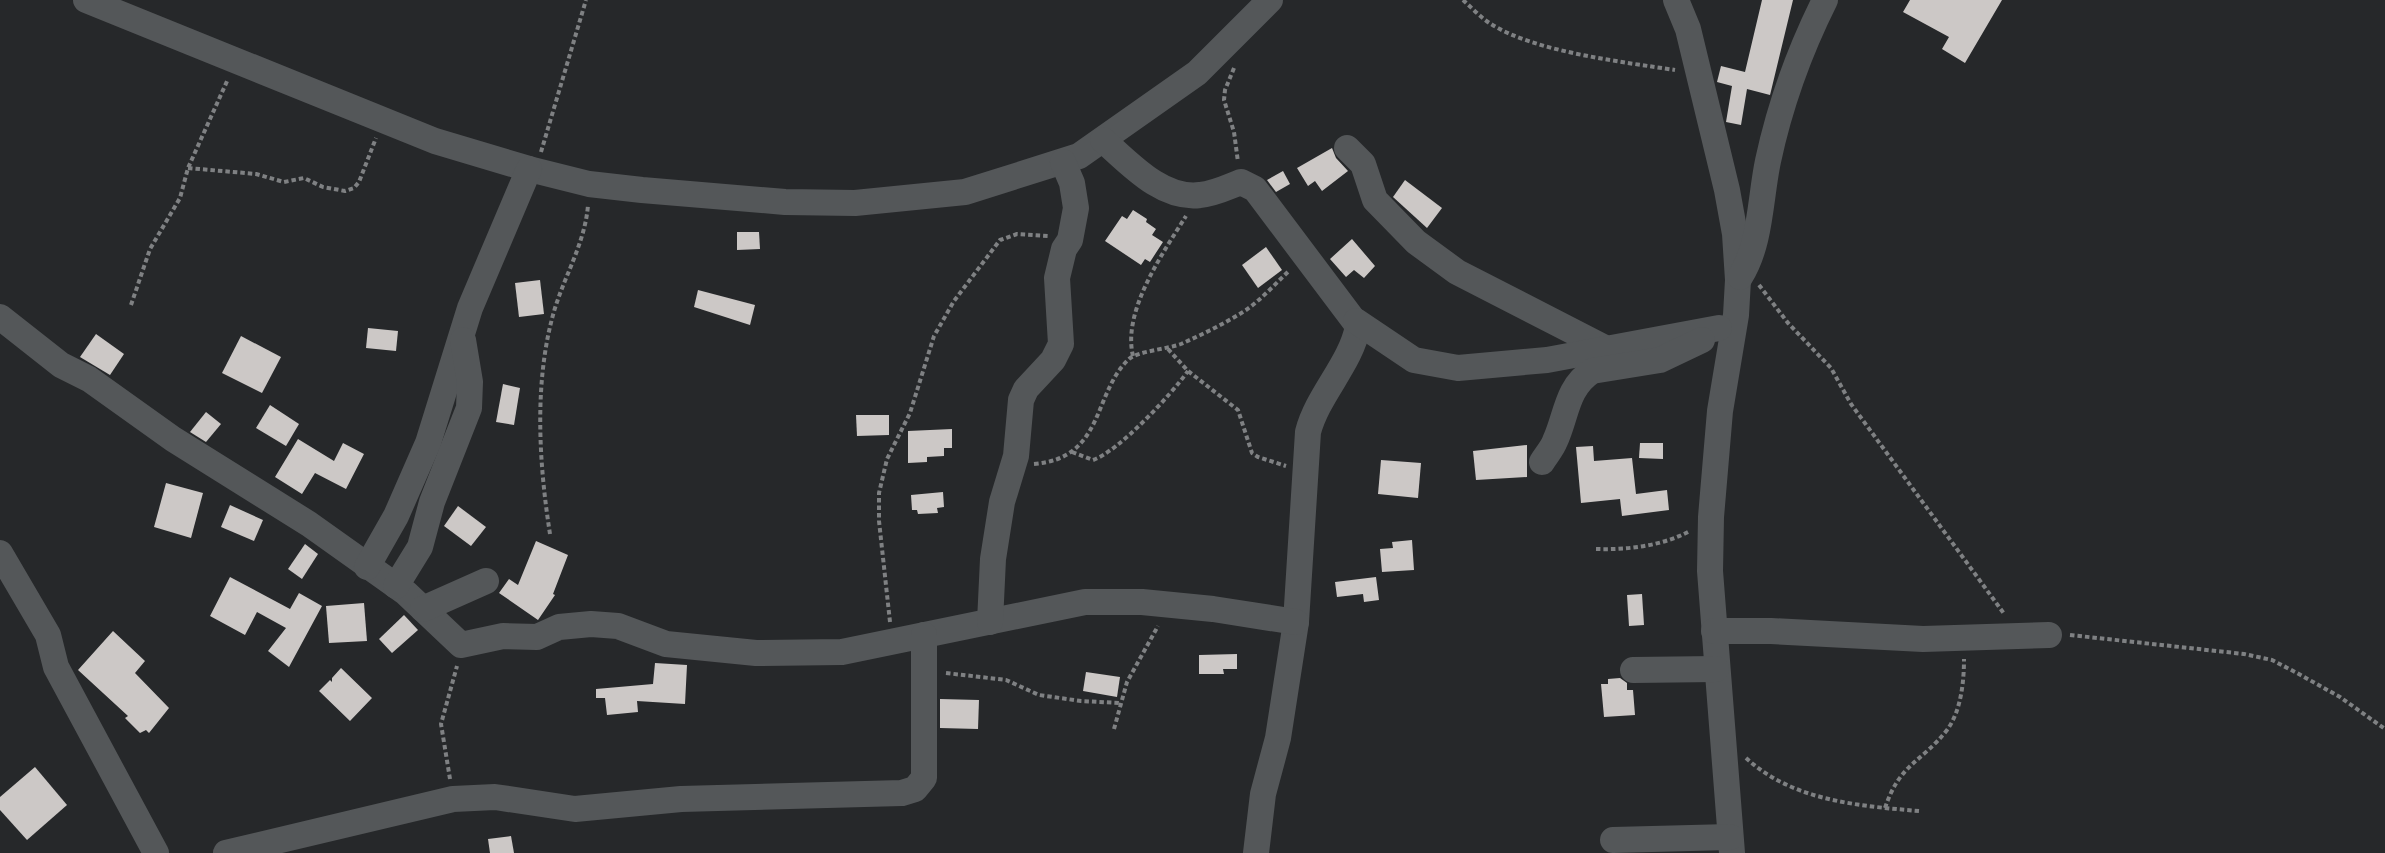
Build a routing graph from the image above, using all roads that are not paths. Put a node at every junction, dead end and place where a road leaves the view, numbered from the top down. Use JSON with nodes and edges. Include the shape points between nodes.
{"nodes":[{"id":1,"x":86,"y":0,"type":"edge"},
{"id":2,"x":1270,"y":0,"type":"edge"},
{"id":3,"x":1676,"y":0,"type":"edge"},
{"id":4,"x":1825,"y":0,"type":"edge"},
{"id":5,"x":1103,"y":140,"type":"junction"},
{"id":6,"x":1347,"y":148,"type":"dead end"},
{"id":7,"x":1063,"y":162,"type":"junction"},
{"id":8,"x":532,"y":170,"type":"junction"},
{"id":9,"x":1738,"y":280,"type":"junction"},
{"id":10,"x":0,"y":317,"type":"edge"},
{"id":11,"x":1356,"y":321,"type":"junction"},
{"id":12,"x":1727,"y":322,"type":"junction"},
{"id":13,"x":462,"y":337,"type":"junction"},
{"id":14,"x":1607,"y":349,"type":"junction"},
{"id":15,"x":1542,"y":462,"type":"dead end"},
{"id":16,"x":0,"y":553,"type":"edge"},
{"id":17,"x":368,"y":567,"type":"junction"},
{"id":18,"x":486,"y":581,"type":"dead end"},
{"id":19,"x":396,"y":586,"type":"junction"},
{"id":20,"x":423,"y":609,"type":"junction"},
{"id":21,"x":990,"y":622,"type":"junction"},
{"id":22,"x":1296,"y":622,"type":"junction"},
{"id":23,"x":1714,"y":631,"type":"junction"},
{"id":24,"x":924,"y":635,"type":"junction"},
{"id":25,"x":2049,"y":635,"type":"road end"},
{"id":26,"x":1716,"y":669,"type":"junction"},
{"id":27,"x":1633,"y":670,"type":"dead end"},
{"id":28,"x":1613,"y":840,"type":"dead end"},
{"id":29,"x":1731,"y":845,"type":"edge"},
{"id":30,"x":156,"y":853,"type":"edge"},
{"id":31,"x":226,"y":853,"type":"edge"},
{"id":32,"x":1256,"y":853,"type":"edge"}],
"edges":[{"from":1,"to":8,"type":"street","via":[[435,141]]},
{"from":2,"to":5,"type":"street","via":[[1197,73]]},
{"from":3,"to":9,"type":"street","via":[[1688,29],[1727,190]]},
{"from":4,"to":9,"type":"street","via":[[1797,60],[1783,105],[1768,161],[1750,262]]},
{"from":5,"to":7,"type":"street"},
{"from":5,"to":11,"type":"street","via":[[1142,174],[1171,191],[1200,195],[1241,182],[1255,189]]},
{"from":6,"to":14,"type":"street","via":[[1363,164],[1375,200],[1416,242],[1457,272]]},
{"from":7,"to":8,"type":"street","via":[[965,192],[855,203],[785,202],[589,184]]},
{"from":7,"to":21,"type":"street","via":[[1076,208],[1058,278],[1060,344],[1053,360],[1021,400],[1016,456],[1002,502],[993,559]]},
{"from":8,"to":13,"type":"street","via":[[470,308]]},
{"from":9,"to":12,"type":"street"},
{"from":10,"to":17,"type":"street","via":[[61,365],[309,524]]},
{"from":11,"to":14,"type":"street","via":[[1406,356],[1432,366],[1488,366]]},
{"from":11,"to":22,"type":"street","via":[[1357,330],[1311,421]]},
{"from":12,"to":14,"type":"street"},
{"from":12,"to":15,"type":"street","via":[[1689,348],[1660,360],[1592,371],[1583,377],[1573,390],[1554,443]]},
{"from":12,"to":23,"type":"street","via":[[1711,518]]},
{"from":13,"to":17,"type":"street","via":[[416,472]]},
{"from":13,"to":19,"type":"street","via":[[470,382],[469,408],[432,502],[420,547]]},
{"from":16,"to":30,"type":"street","via":[[48,635],[56,666]]},
{"from":17,"to":19,"type":"street"},
{"from":18,"to":20,"type":"street"},
{"from":19,"to":20,"type":"street"},
{"from":20,"to":24,"type":"street","via":[[461,645],[513,635],[537,637],[569,624],[618,626],[666,644],[756,653],[842,652]]},
{"from":21,"to":22,"type":"street","via":[[1085,602],[1122,601]]},
{"from":21,"to":24,"type":"street"},
{"from":22,"to":32,"type":"street","via":[[1278,738],[1263,794]]},
{"from":23,"to":25,"type":"street","via":[[1923,639]]},
{"from":23,"to":26,"type":"street"},
{"from":24,"to":31,"type":"street","via":[[924,777],[915,789],[902,793],[693,799],[575,809],[495,797],[453,799]]},
{"from":26,"to":27,"type":"street"},
{"from":26,"to":29,"type":"street"},
{"from":28,"to":29,"type":"street"}]}
